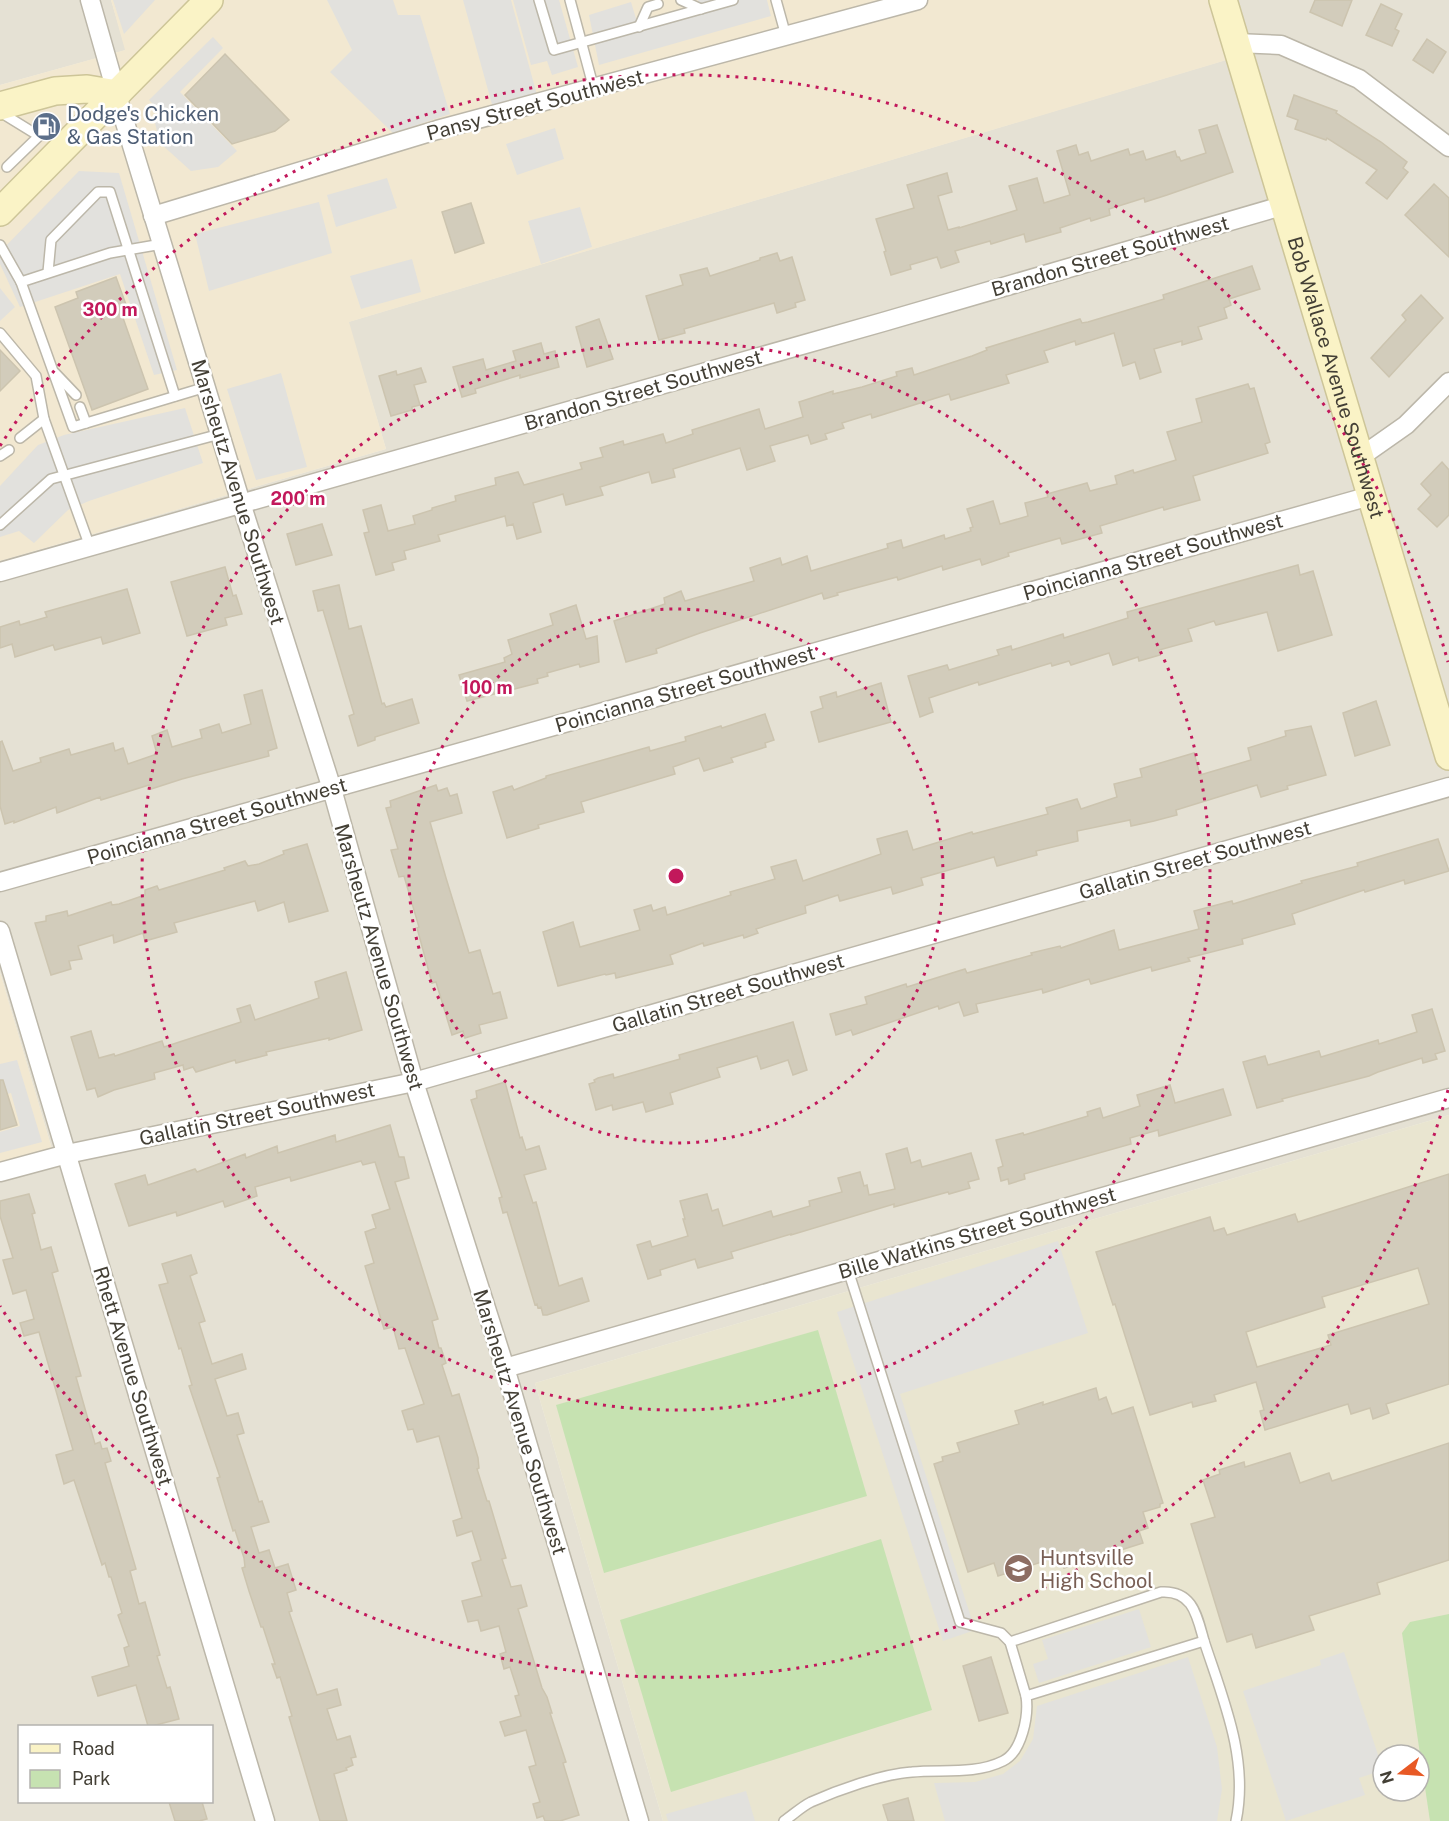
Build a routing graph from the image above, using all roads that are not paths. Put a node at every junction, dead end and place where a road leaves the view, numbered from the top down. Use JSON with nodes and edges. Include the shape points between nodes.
{"nodes":[{"id":1,"x":90,"y":0,"type":"edge"},
{"id":2,"x":209,"y":0,"type":"edge"},
{"id":3,"x":539,"y":0,"type":"edge"},
{"id":4,"x":570,"y":0,"type":"edge"},
{"id":5,"x":681,"y":0,"type":"edge"},
{"id":6,"x":734,"y":0,"type":"edge"},
{"id":7,"x":776,"y":0,"type":"edge"},
{"id":8,"x":918,"y":0,"type":"edge"},
{"id":9,"x":1223,"y":0,"type":"edge"},
{"id":10,"x":895,"y":3,"type":"edge"},
{"id":11,"x":658,"y":4,"type":"dead end"},
{"id":12,"x":701,"y":9,"type":"junction"},
{"id":13,"x":639,"y":27,"type":"junction"},
{"id":14,"x":786,"y":36,"type":"junction"},
{"id":15,"x":581,"y":43,"type":"junction"},
{"id":16,"x":1236,"y":43,"type":"junction"},
{"id":17,"x":594,"y":88,"type":"junction"},
{"id":18,"x":117,"y":94,"type":"junction"},
{"id":19,"x":0,"y":112,"type":"edge"},
{"id":20,"x":6,"y":113,"type":"edge"},
{"id":21,"x":0,"y":126,"type":"edge"},
{"id":22,"x":50,"y":141,"type":"junction"},
{"id":23,"x":1449,"y":147,"type":"edge"},
{"id":24,"x":4,"y":168,"type":"edge"},
{"id":25,"x":1285,"y":205,"type":"junction"},
{"id":26,"x":0,"y":212,"type":"edge"},
{"id":27,"x":153,"y":216,"type":"junction"},
{"id":28,"x":162,"y":244,"type":"junction"},
{"id":29,"x":0,"y":245,"type":"edge"},
{"id":30,"x":129,"y":250,"type":"junction"},
{"id":31,"x":48,"y":272,"type":"junction"},
{"id":32,"x":21,"y":282,"type":"junction"},
{"id":33,"x":0,"y":333,"type":"edge"},
{"id":34,"x":51,"y":369,"type":"junction"},
{"id":35,"x":1449,"y":382,"type":"edge"},
{"id":36,"x":206,"y":387,"type":"junction"},
{"id":37,"x":76,"y":395,"type":"dead end"},
{"id":38,"x":175,"y":396,"type":"junction"},
{"id":39,"x":81,"y":407,"type":"dead end"},
{"id":40,"x":44,"y":419,"type":"junction"},
{"id":41,"x":86,"y":423,"type":"junction"},
{"id":42,"x":220,"y":434,"type":"junction"},
{"id":43,"x":20,"y":438,"type":"dead end"},
{"id":44,"x":9,"y":450,"type":"dead end"},
{"id":45,"x":0,"y":456,"type":"edge"},
{"id":46,"x":1359,"y":458,"type":"junction"},
{"id":47,"x":64,"y":476,"type":"junction"},
{"id":48,"x":1370,"y":496,"type":"junction"},
{"id":49,"x":241,"y":504,"type":"junction"},
{"id":50,"x":0,"y":525,"type":"edge"},
{"id":51,"x":90,"y":546,"type":"junction"},
{"id":52,"x":0,"y":572,"type":"edge"},
{"id":53,"x":1449,"y":756,"type":"edge"},
{"id":54,"x":1449,"y":787,"type":"edge"},
{"id":55,"x":332,"y":789,"type":"junction"},
{"id":56,"x":0,"y":882,"type":"edge"},
{"id":57,"x":0,"y":931,"type":"edge"},
{"id":58,"x":414,"y":1082,"type":"junction"},
{"id":59,"x":1449,"y":1098,"type":"edge"},
{"id":60,"x":67,"y":1154,"type":"junction"},
{"id":61,"x":0,"y":1172,"type":"edge"},
{"id":62,"x":848,"y":1270,"type":"junction"},
{"id":63,"x":505,"y":1368,"type":"junction"},
{"id":64,"x":1204,"y":1641,"type":"junction"},
{"id":65,"x":1010,"y":1642,"type":"junction"},
{"id":66,"x":1026,"y":1696,"type":"junction"},
{"id":67,"x":265,"y":1821,"type":"edge"},
{"id":68,"x":639,"y":1821,"type":"edge"},
{"id":69,"x":784,"y":1821,"type":"edge"},
{"id":70,"x":1236,"y":1821,"type":"edge"}],
"edges":[{"from":1,"to":18,"type":"street","name":"Marsheutz Avenue Southwest"},
{"from":2,"to":18,"type":"main road"},
{"from":3,"to":15,"type":"lane","via":[[554,50]]},
{"from":4,"to":15,"type":"lane"},
{"from":5,"to":12,"type":"lane"},
{"from":6,"to":12,"type":"lane"},
{"from":7,"to":14,"type":"lane"},
{"from":8,"to":10,"type":"street","name":"Pansy Street Southwest"},
{"from":9,"to":16,"type":"main road","name":"Bob Wallace Avenue Southwest"},
{"from":10,"to":14,"type":"street","name":"Pansy Street Southwest"},
{"from":11,"to":13,"type":"lane","via":[[648,7]]},
{"from":12,"to":13,"type":"lane"},
{"from":13,"to":15,"type":"lane"},
{"from":14,"to":17,"type":"street","name":"Pansy Street Southwest"},
{"from":15,"to":17,"type":"lane"},
{"from":16,"to":23,"type":"street","via":[[1281,45],[1359,79]]},
{"from":16,"to":25,"type":"main road","name":"Bob Wallace Avenue Southwest"},
{"from":17,"to":27,"type":"street","name":"Pansy Street Southwest","via":[[437,130]]},
{"from":18,"to":20,"type":"main road","via":[[87,89],[55,91]]},
{"from":18,"to":22,"type":"main road"},
{"from":18,"to":27,"type":"street","name":"Marsheutz Avenue Southwest"},
{"from":19,"to":20,"type":"lane"},
{"from":20,"to":21,"type":"lane"},
{"from":20,"to":22,"type":"lane"},
{"from":22,"to":24,"type":"lane"},
{"from":22,"to":26,"type":"main road"},
{"from":25,"to":46,"type":"main road","name":"Bob Wallace Avenue Southwest"},
{"from":25,"to":49,"type":"street","name":"Brandon Street Southwest"},
{"from":27,"to":28,"type":"street","name":"Marsheutz Avenue Southwest"},
{"from":28,"to":30,"type":"lane"},
{"from":28,"to":36,"type":"street","name":"Marsheutz Avenue Southwest"},
{"from":29,"to":32,"type":"lane"},
{"from":30,"to":31,"type":"lane"},
{"from":30,"to":31,"type":"lane","via":[[110,192],[98,192],[51,240]]},
{"from":30,"to":38,"type":"lane"},
{"from":31,"to":32,"type":"lane"},
{"from":32,"to":34,"type":"lane"},
{"from":33,"to":40,"type":"lane","via":[[36,376]]},
{"from":34,"to":37,"type":"lane"},
{"from":34,"to":41,"type":"lane","via":[[72,427]]},
{"from":35,"to":46,"type":"street","via":[[1406,426]]},
{"from":36,"to":38,"type":"lane"},
{"from":36,"to":42,"type":"street","name":"Marsheutz Avenue Southwest"},
{"from":38,"to":41,"type":"lane"},
{"from":39,"to":41,"type":"lane"},
{"from":40,"to":43,"type":"lane"},
{"from":40,"to":47,"type":"lane"},
{"from":42,"to":47,"type":"lane"},
{"from":42,"to":49,"type":"street","name":"Marsheutz Avenue Southwest"},
{"from":44,"to":45,"type":"lane"},
{"from":46,"to":48,"type":"main road","name":"Bob Wallace Avenue Southwest"},
{"from":47,"to":50,"type":"lane","via":[[51,479]]},
{"from":47,"to":51,"type":"lane"},
{"from":48,"to":53,"type":"main road","name":"Bob Wallace Avenue Southwest"},
{"from":48,"to":55,"type":"street","name":"Poincianna Street Southwest"},
{"from":49,"to":51,"type":"street","name":"Brandon Street Southwest"},
{"from":49,"to":55,"type":"street","name":"Marsheutz Avenue Southwest"},
{"from":51,"to":52,"type":"street","name":"Brandon Street Southwest"},
{"from":54,"to":58,"type":"street","name":"Gallatin Street Southwest"},
{"from":55,"to":56,"type":"street","name":"Poincianna Street Southwest"},
{"from":55,"to":58,"type":"street","name":"Marsheutz Avenue Southwest"},
{"from":57,"to":60,"type":"street","name":"Rhett Avenue Southwest"},
{"from":58,"to":60,"type":"street","name":"Gallatin Street Southwest"},
{"from":58,"to":63,"type":"street","name":"Marsheutz Avenue Southwest"},
{"from":59,"to":62,"type":"street","name":"Bille Watkins Street Southwest"},
{"from":60,"to":61,"type":"street","name":"Gallatin Street Southwest"},
{"from":60,"to":67,"type":"street","name":"Rhett Avenue Southwest"},
{"from":62,"to":63,"type":"street","name":"Bille Watkins Street Southwest"},
{"from":62,"to":65,"type":"lane","via":[[960,1622],[1001,1633]]},
{"from":63,"to":68,"type":"street","name":"Marsheutz Avenue Southwest"},
{"from":64,"to":65,"type":"lane","via":[[1188,1600],[1161,1592]]},
{"from":64,"to":66,"type":"lane"},
{"from":64,"to":70,"type":"lane","via":[[1235,1736],[1240,1773]]},
{"from":65,"to":66,"type":"lane"},
{"from":66,"to":69,"type":"lane","via":[[1028,1707],[1022,1737],[1005,1761],[983,1768],[910,1772],[865,1783],[809,1803]]}]}
